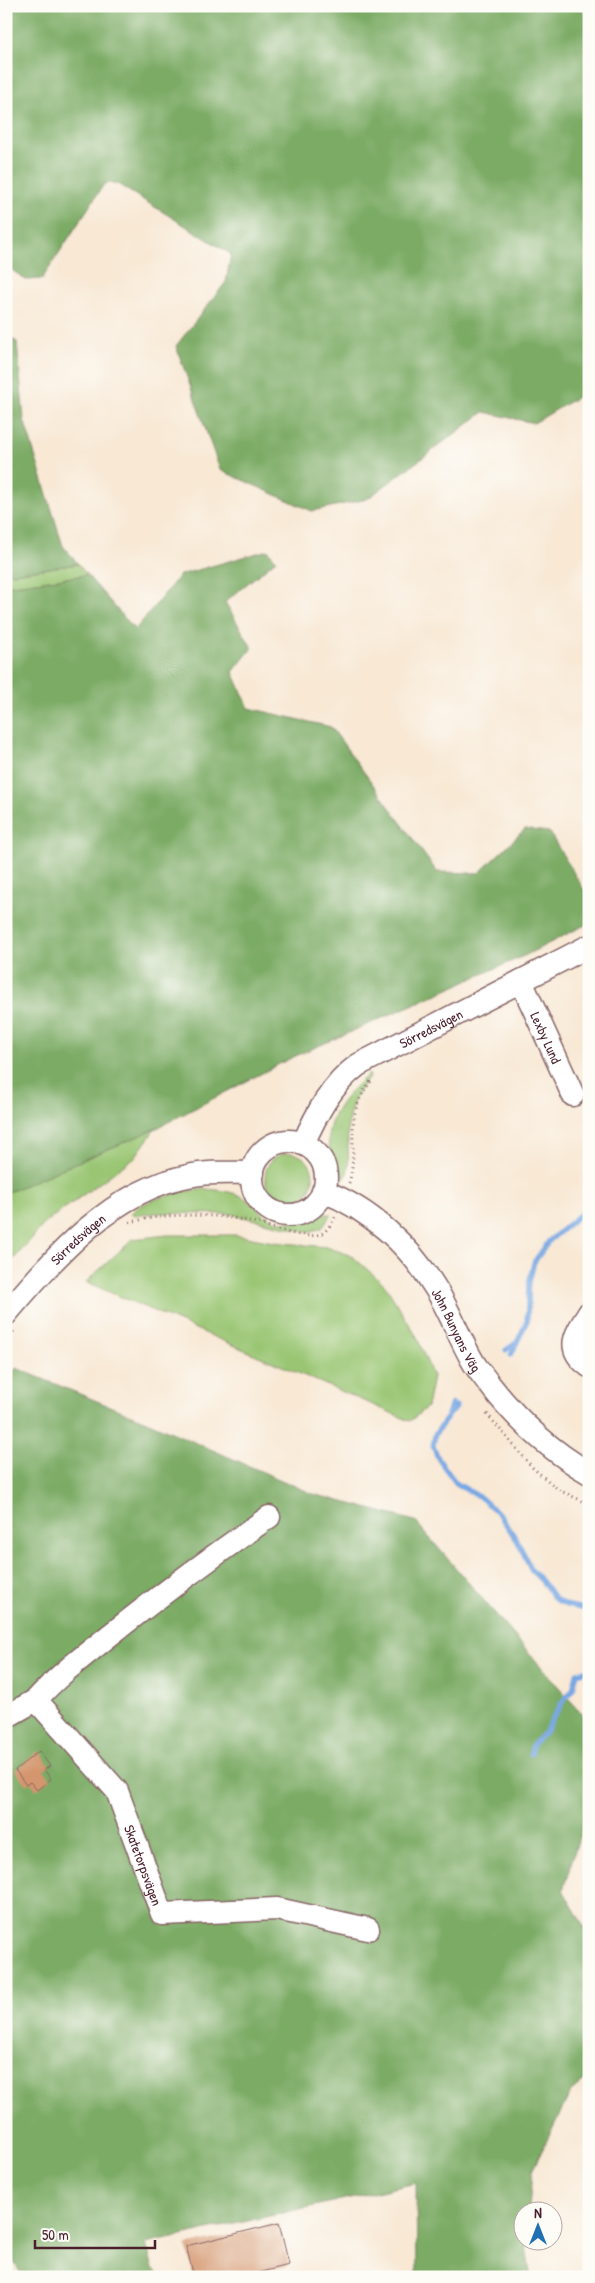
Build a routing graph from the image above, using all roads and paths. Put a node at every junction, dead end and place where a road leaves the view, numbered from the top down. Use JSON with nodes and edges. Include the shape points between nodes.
{"nodes":[{"id":1,"x":589,"y":946,"type":"edge"},
{"id":2,"x":521,"y":981,"type":"junction"},
{"id":3,"x":573,"y":1095,"type":"dead end"},
{"id":4,"x":304,"y":1144,"type":"junction"},
{"id":5,"x":252,"y":1172,"type":"junction"},
{"id":6,"x":323,"y":1191,"type":"junction"},
{"id":7,"x":589,"y":1313,"type":"edge"},
{"id":8,"x":6,"y":1314,"type":"edge"},
{"id":9,"x":589,"y":1366,"type":"edge"},
{"id":10,"x":589,"y":1473,"type":"edge"},
{"id":11,"x":269,"y":1517,"type":"dead end"},
{"id":12,"x":36,"y":1700,"type":"junction"},
{"id":13,"x":6,"y":1717,"type":"edge"},
{"id":14,"x":368,"y":1930,"type":"dead end"}],
"edges":[{"from":1,"to":2,"type":"street","name":"Sörredsvägen"},
{"from":2,"to":3,"type":"street","name":"Lexby Lund"},
{"from":2,"to":4,"type":"street","name":"Sörredsvägen","via":[[350,1071],[330,1093]]},
{"from":4,"to":5,"type":"street","via":[[287,1142],[271,1146],[258,1157]]},
{"from":4,"to":6,"type":"street","via":[[317,1154],[323,1164],[326,1181]]},
{"from":5,"to":6,"type":"street","via":[[258,1198],[267,1208],[279,1213],[305,1211],[316,1203]]},
{"from":5,"to":8,"type":"street","name":"Sörredsvägen","via":[[211,1172],[187,1176],[163,1182],[123,1202],[67,1248]]},
{"from":6,"to":10,"type":"street","name":"John Bunyans Väg","via":[[343,1198],[363,1211],[412,1255],[437,1290],[472,1362],[509,1408],[564,1459]]},
{"from":7,"to":9,"type":"street","via":[[574,1340],[575,1350]]},
{"from":11,"to":12,"type":"street","via":[[206,1560],[126,1622],[51,1683]]},
{"from":12,"to":13,"type":"street"},
{"from":12,"to":14,"type":"street","name":"Skatetorpsvägen","via":[[117,1791],[162,1914],[277,1909]]}]}
